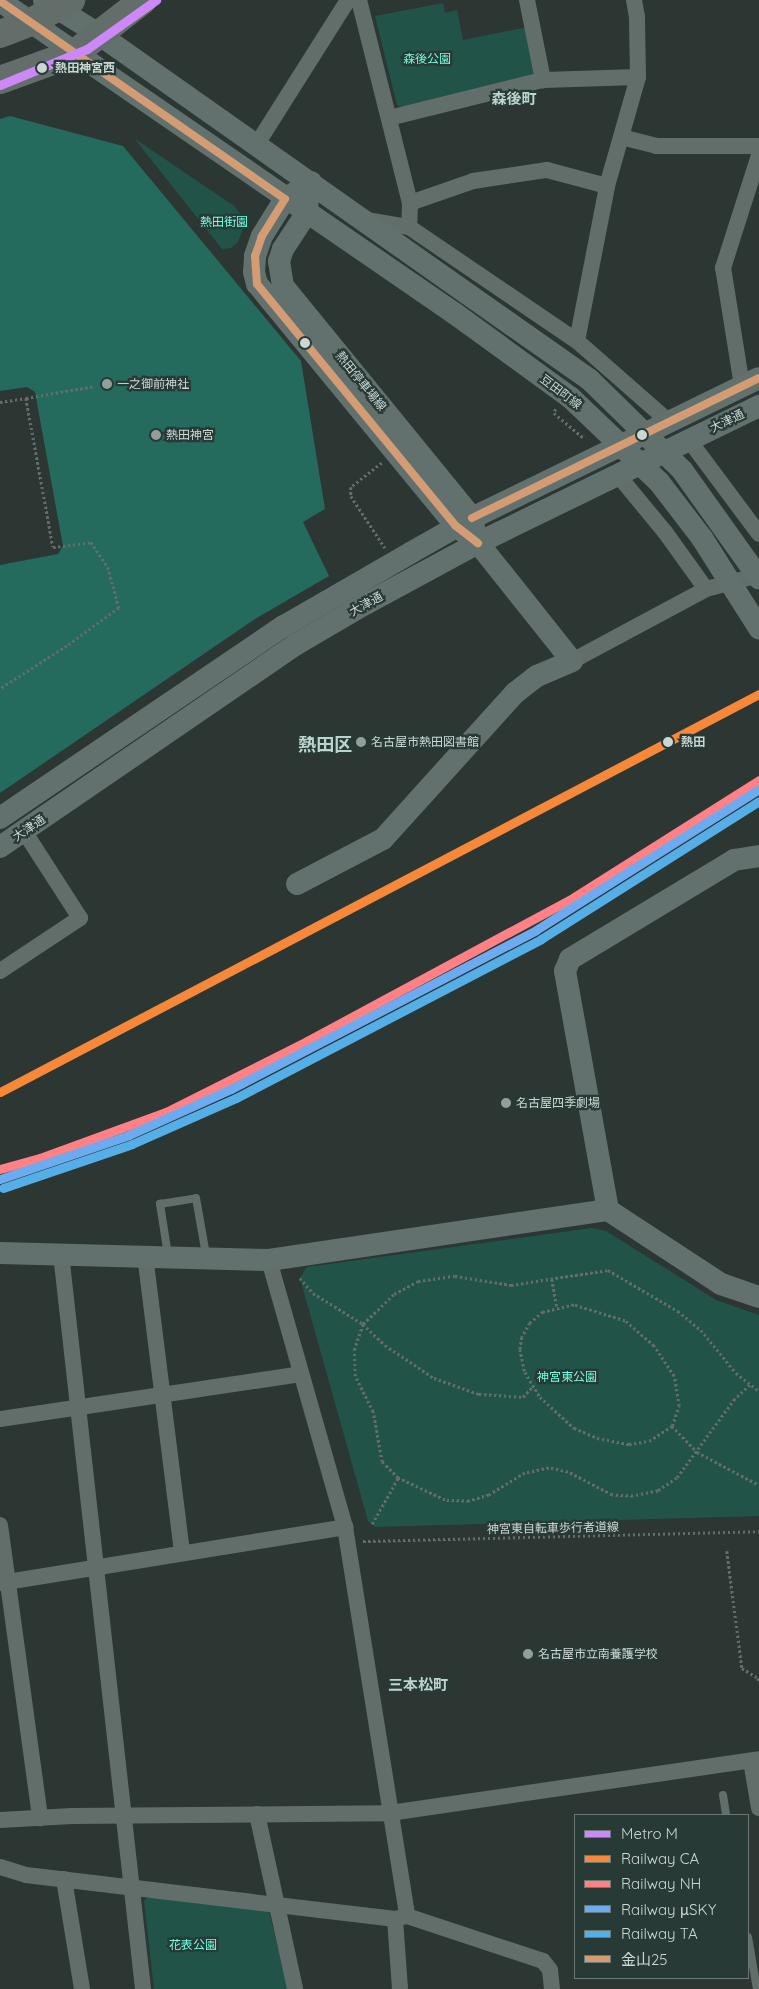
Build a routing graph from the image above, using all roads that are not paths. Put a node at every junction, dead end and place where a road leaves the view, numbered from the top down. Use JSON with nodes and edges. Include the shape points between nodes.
{"nodes":[{"id":1,"x":143,"y":0,"type":"edge"},
{"id":2,"x":348,"y":0,"type":"edge"},
{"id":3,"x":359,"y":0,"type":"edge"},
{"id":4,"x":527,"y":0,"type":"edge"},
{"id":5,"x":634,"y":0,"type":"edge"},
{"id":6,"x":0,"y":1,"type":"edge"},
{"id":7,"x":51,"y":8,"type":"edge"},
{"id":8,"x":0,"y":34,"type":"edge"},
{"id":9,"x":100,"y":34,"type":"junction"},
{"id":10,"x":75,"y":53,"type":"junction"},
{"id":11,"x":638,"y":77,"type":"junction"},
{"id":12,"x":0,"y":80,"type":"edge"},
{"id":13,"x":542,"y":80,"type":"junction"},
{"id":14,"x":389,"y":118,"type":"junction"},
{"id":15,"x":621,"y":137,"type":"junction"},
{"id":16,"x":257,"y":144,"type":"junction"},
{"id":17,"x":759,"y":146,"type":"edge"},
{"id":18,"x":759,"y":155,"type":"edge"},
{"id":19,"x":311,"y":182,"type":"junction"},
{"id":20,"x":607,"y":186,"type":"junction"},
{"id":21,"x":285,"y":199,"type":"junction"},
{"id":22,"x":410,"y":203,"type":"junction"},
{"id":23,"x":306,"y":214,"type":"junction"},
{"id":24,"x":366,"y":220,"type":"junction"},
{"id":25,"x":409,"y":226,"type":"junction"},
{"id":26,"x":577,"y":341,"type":"junction"},
{"id":27,"x":751,"y":382,"type":"edge"},
{"id":28,"x":759,"y":406,"type":"edge"},
{"id":29,"x":668,"y":421,"type":"junction"},
{"id":30,"x":689,"y":440,"type":"junction"},
{"id":31,"x":617,"y":474,"type":"junction"},
{"id":32,"x":464,"y":522,"type":"junction"},
{"id":33,"x":759,"y":534,"type":"edge"},
{"id":34,"x":478,"y":543,"type":"junction"},
{"id":35,"x":759,"y":577,"type":"edge"},
{"id":36,"x":706,"y":589,"type":"junction"},
{"id":37,"x":759,"y":628,"type":"edge"},
{"id":38,"x":572,"y":661,"type":"junction"},
{"id":39,"x":0,"y":818,"type":"edge"},
{"id":40,"x":24,"y":831,"type":"junction"},
{"id":41,"x":0,"y":847,"type":"edge"},
{"id":42,"x":759,"y":856,"type":"edge"},
{"id":43,"x":296,"y":884,"type":"dead end"},
{"id":44,"x":0,"y":971,"type":"edge"},
{"id":45,"x":608,"y":1210,"type":"junction"},
{"id":46,"x":0,"y":1253,"type":"edge"},
{"id":47,"x":61,"y":1254,"type":"junction"},
{"id":48,"x":145,"y":1255,"type":"junction"},
{"id":49,"x":169,"y":1256,"type":"junction"},
{"id":50,"x":206,"y":1257,"type":"junction"},
{"id":51,"x":269,"y":1260,"type":"junction"},
{"id":52,"x":759,"y":1297,"type":"edge"},
{"id":53,"x":301,"y":1374,"type":"junction"},
{"id":54,"x":162,"y":1395,"type":"junction"},
{"id":55,"x":79,"y":1408,"type":"junction"},
{"id":56,"x":0,"y":1419,"type":"edge"},
{"id":57,"x":0,"y":1525,"type":"edge"},
{"id":58,"x":346,"y":1534,"type":"junction"},
{"id":59,"x":182,"y":1552,"type":"junction"},
{"id":60,"x":96,"y":1567,"type":"junction"},
{"id":61,"x":4,"y":1582,"type":"edge"},
{"id":62,"x":755,"y":1760,"type":"edge"},
{"id":63,"x":723,"y":1796,"type":"dead end"},
{"id":64,"x":759,"y":1808,"type":"edge"},
{"id":65,"x":390,"y":1813,"type":"junction"},
{"id":66,"x":257,"y":1814,"type":"junction"},
{"id":67,"x":726,"y":1814,"type":"edge"},
{"id":68,"x":122,"y":1815,"type":"junction"},
{"id":69,"x":40,"y":1818,"type":"junction"},
{"id":70,"x":0,"y":1820,"type":"edge"},
{"id":71,"x":0,"y":1867,"type":"edge"},
{"id":72,"x":64,"y":1879,"type":"junction"},
{"id":73,"x":131,"y":1887,"type":"junction"},
{"id":74,"x":277,"y":1905,"type":"junction"},
{"id":75,"x":401,"y":1917,"type":"junction"},
{"id":76,"x":749,"y":1944,"type":"edge"},
{"id":77,"x":759,"y":1948,"type":"edge"},
{"id":78,"x":750,"y":1950,"type":"junction"},
{"id":79,"x":82,"y":1989,"type":"edge"},
{"id":80,"x":143,"y":1989,"type":"edge"},
{"id":81,"x":295,"y":1989,"type":"edge"},
{"id":82,"x":400,"y":1989,"type":"edge"},
{"id":83,"x":552,"y":1989,"type":"edge"},
{"id":84,"x":757,"y":1989,"type":"edge"}],
"edges":[{"from":1,"to":9,"type":"highway"},
{"from":2,"to":16,"type":"street"},
{"from":3,"to":14,"type":"street"},
{"from":4,"to":13,"type":"street"},
{"from":5,"to":11,"type":"street"},
{"from":6,"to":7,"type":"street"},
{"from":7,"to":8,"type":"highway"},
{"from":7,"to":9,"type":"street"},
{"from":7,"to":10,"type":"street"},
{"from":9,"to":10,"type":"highway"},
{"from":9,"to":16,"type":"street"},
{"from":10,"to":12,"type":"highway"},
{"from":10,"to":21,"type":"street"},
{"from":11,"to":13,"type":"street"},
{"from":11,"to":15,"type":"street"},
{"from":13,"to":14,"type":"street"},
{"from":14,"to":22,"type":"street"},
{"from":15,"to":17,"type":"street","via":[[656,146]]},
{"from":15,"to":20,"type":"street"},
{"from":16,"to":19,"type":"street"},
{"from":18,"to":27,"type":"street","via":[[722,268]]},
{"from":19,"to":21,"type":"street","name":"熱田停車場線"},
{"from":19,"to":23,"type":"street","name":"熱田停車場線"},
{"from":19,"to":24,"type":"street"},
{"from":20,"to":22,"type":"street","via":[[547,170],[473,181]]},
{"from":20,"to":26,"type":"street"},
{"from":21,"to":23,"type":"street"},
{"from":21,"to":32,"type":"street","name":"熱田停車場線","via":[[262,236],[255,256],[257,284]]},
{"from":22,"to":25,"type":"street"},
{"from":23,"to":32,"type":"street","name":"熱田停車場線","via":[[279,261],[283,286]]},
{"from":23,"to":37,"type":"street","name":"豆田町線","via":[[454,313],[571,398],[659,482],[714,554]]},
{"from":24,"to":25,"type":"street"},
{"from":24,"to":35,"type":"street","via":[[590,380],[622,408],[682,470]]},
{"from":25,"to":26,"type":"street"},
{"from":26,"to":29,"type":"street"},
{"from":27,"to":29,"type":"street","name":"大津通"},
{"from":28,"to":30,"type":"street","name":"大津通"},
{"from":29,"to":32,"type":"street","name":"大津通"},
{"from":30,"to":31,"type":"street","name":"大津通"},
{"from":30,"to":33,"type":"street"},
{"from":31,"to":34,"type":"street","name":"大津通"},
{"from":31,"to":36,"type":"street"},
{"from":32,"to":34,"type":"street","name":"熱田停車場線"},
{"from":32,"to":39,"type":"street","name":"大津通","via":[[284,626]]},
{"from":34,"to":38,"type":"street","name":"熱田停車場線"},
{"from":34,"to":40,"type":"street","name":"大津通","via":[[295,645]]},
{"from":35,"to":36,"type":"street"},
{"from":36,"to":38,"type":"street"},
{"from":38,"to":43,"type":"street","via":[[537,676],[514,693],[382,839]]},
{"from":40,"to":41,"type":"street","name":"大津通"},
{"from":40,"to":44,"type":"street","via":[[80,918]]},
{"from":42,"to":45,"type":"street","via":[[734,860],[570,959],[565,971]]},
{"from":45,"to":51,"type":"street"},
{"from":45,"to":52,"type":"street","via":[[721,1284]]},
{"from":46,"to":47,"type":"street"},
{"from":47,"to":48,"type":"street"},
{"from":47,"to":55,"type":"street"},
{"from":48,"to":49,"type":"street"},
{"from":48,"to":54,"type":"street"},
{"from":49,"to":50,"type":"street"},
{"from":49,"to":50,"type":"lane","via":[[160,1204],[196,1198]]},
{"from":50,"to":51,"type":"street"},
{"from":51,"to":53,"type":"street"},
{"from":53,"to":54,"type":"street"},
{"from":53,"to":58,"type":"street"},
{"from":54,"to":55,"type":"street"},
{"from":54,"to":59,"type":"street"},
{"from":55,"to":56,"type":"street"},
{"from":55,"to":60,"type":"street"},
{"from":57,"to":61,"type":"street"},
{"from":58,"to":59,"type":"street"},
{"from":58,"to":65,"type":"street"},
{"from":59,"to":60,"type":"street"},
{"from":60,"to":61,"type":"street"},
{"from":60,"to":68,"type":"street"},
{"from":61,"to":69,"type":"street"},
{"from":62,"to":64,"type":"street"},
{"from":62,"to":65,"type":"street"},
{"from":63,"to":67,"type":"lane"},
{"from":65,"to":66,"type":"street"},
{"from":65,"to":75,"type":"street"},
{"from":66,"to":68,"type":"street"},
{"from":66,"to":74,"type":"street"},
{"from":68,"to":69,"type":"street"},
{"from":68,"to":73,"type":"street"},
{"from":69,"to":70,"type":"street"},
{"from":71,"to":72,"type":"street"},
{"from":72,"to":73,"type":"street"},
{"from":72,"to":79,"type":"street"},
{"from":73,"to":74,"type":"street"},
{"from":73,"to":80,"type":"street"},
{"from":74,"to":75,"type":"street"},
{"from":74,"to":81,"type":"street"},
{"from":75,"to":82,"type":"street"},
{"from":75,"to":83,"type":"street","via":[[543,1961],[550,1970]]},
{"from":76,"to":78,"type":"lane"},
{"from":77,"to":78,"type":"lane"},
{"from":78,"to":84,"type":"lane"}]}
